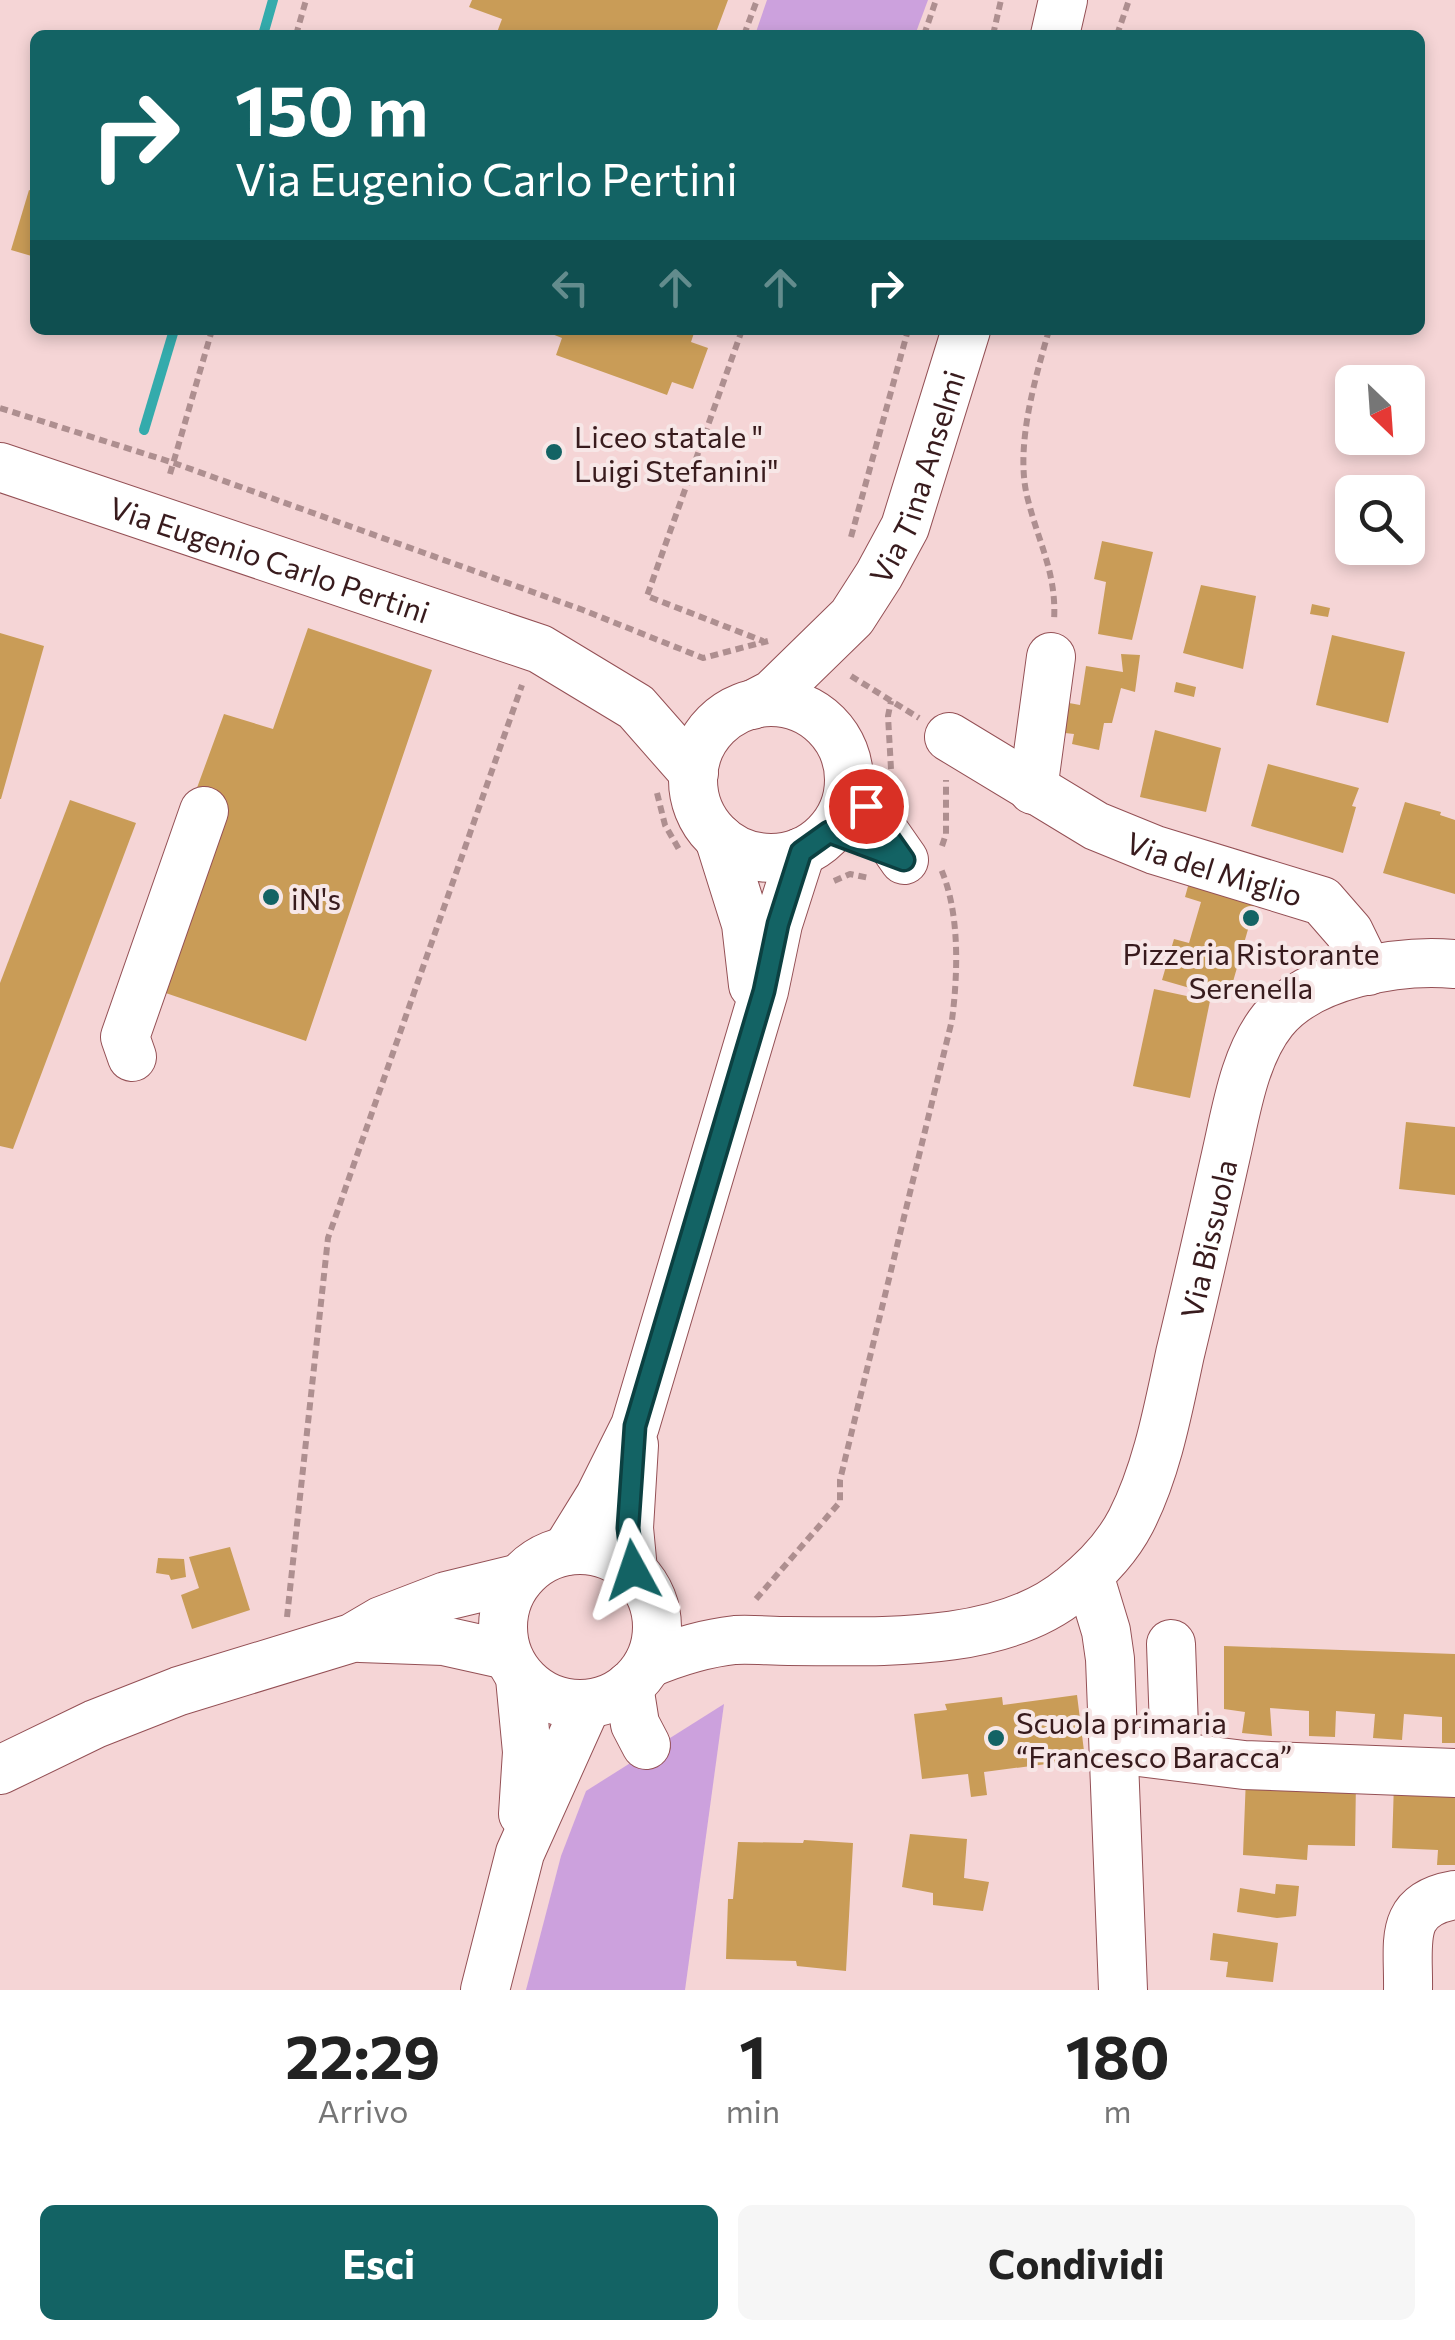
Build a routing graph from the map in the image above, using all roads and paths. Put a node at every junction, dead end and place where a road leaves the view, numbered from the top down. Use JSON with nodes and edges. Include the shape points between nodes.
{"nodes":[{"id":1,"x":306,"y":0,"type":"edge"},
{"id":2,"x":756,"y":0,"type":"edge"},
{"id":3,"x":936,"y":0,"type":"edge"},
{"id":4,"x":1000,"y":0,"type":"edge"},
{"id":5,"x":1031,"y":0,"type":"edge"},
{"id":6,"x":1063,"y":0,"type":"edge"},
{"id":7,"x":1129,"y":0,"type":"edge"},
{"id":8,"x":297,"y":30,"type":"edge"},
{"id":9,"x":746,"y":30,"type":"edge"},
{"id":10,"x":926,"y":30,"type":"edge"},
{"id":11,"x":994,"y":30,"type":"edge"},
{"id":12,"x":1034,"y":30,"type":"edge"},
{"id":13,"x":1056,"y":30,"type":"edge"},
{"id":14,"x":1118,"y":30,"type":"edge"},
{"id":15,"x":211,"y":335,"type":"edge"},
{"id":16,"x":740,"y":335,"type":"edge"},
{"id":17,"x":907,"y":335,"type":"edge"},
{"id":18,"x":964,"y":335,"type":"edge"},
{"id":19,"x":1049,"y":335,"type":"edge"},
{"id":20,"x":0,"y":408,"type":"edge"},
{"id":21,"x":174,"y":463,"type":"junction"},
{"id":22,"x":0,"y":466,"type":"edge"},
{"id":23,"x":170,"y":474,"type":"dead end"},
{"id":24,"x":848,"y":548,"type":"dead end"},
{"id":25,"x":852,"y":616,"type":"junction"},
{"id":26,"x":1051,"y":657,"type":"joint"},
{"id":27,"x":534,"y":660,"type":"junction"},
{"id":28,"x":852,"y":676,"type":"dead end"},
{"id":29,"x":891,"y":701,"type":"junction"},
{"id":30,"x":744,"y":708,"type":"junction"},
{"id":31,"x":820,"y":718,"type":"junction"},
{"id":32,"x":949,"y":738,"type":"joint"},
{"id":33,"x":674,"y":779,"type":"junction"},
{"id":34,"x":871,"y":779,"type":"junction"},
{"id":35,"x":1033,"y":790,"type":"junction"},
{"id":36,"x":204,"y":811,"type":"dead end"},
{"id":37,"x":815,"y":842,"type":"junction"},
{"id":38,"x":702,"y":849,"type":"junction"},
{"id":39,"x":920,"y":859,"type":"junction"},
{"id":40,"x":1455,"y":964,"type":"edge"},
{"id":41,"x":1368,"y":971,"type":"junction"},
{"id":42,"x":756,"y":1018,"type":"junction"},
{"id":43,"x":132,"y":1056,"type":"dead end"},
{"id":44,"x":635,"y":1426,"type":"junction"},
{"id":45,"x":566,"y":1550,"type":"junction"},
{"id":46,"x":1089,"y":1575,"type":"junction"},
{"id":47,"x":520,"y":1578,"type":"junction"},
{"id":48,"x":641,"y":1580,"type":"junction"},
{"id":49,"x":288,"y":1608,"type":"dead end"},
{"id":50,"x":742,"y":1624,"type":"junction"},
{"id":51,"x":352,"y":1638,"type":"junction"},
{"id":52,"x":1171,"y":1644,"type":"dead end"},
{"id":53,"x":513,"y":1666,"type":"junction"},
{"id":54,"x":621,"y":1685,"type":"junction"},
{"id":55,"x":646,"y":1745,"type":"dead end"},
{"id":56,"x":1115,"y":1748,"type":"junction"},
{"id":57,"x":1175,"y":1756,"type":"junction"},
{"id":58,"x":0,"y":1770,"type":"edge"},
{"id":59,"x":1455,"y":1772,"type":"edge"},
{"id":60,"x":520,"y":1852,"type":"junction"},
{"id":61,"x":1455,"y":1895,"type":"edge"},
{"id":62,"x":485,"y":1990,"type":"edge"},
{"id":63,"x":1123,"y":1990,"type":"edge"},
{"id":64,"x":1408,"y":1990,"type":"edge"}],
"edges":[{"from":1,"to":8,"type":"path"},
{"from":2,"to":9,"type":"path"},
{"from":3,"to":10,"type":"path"},
{"from":4,"to":11,"type":"path"},
{"from":5,"to":12,"type":"street"},
{"from":6,"to":13,"type":"street"},
{"from":7,"to":14,"type":"path"},
{"from":15,"to":21,"type":"path"},
{"from":16,"to":21,"type":"path","via":[[647,596],[769,641],[704,658]]},
{"from":17,"to":24,"type":"path"},
{"from":18,"to":25,"type":"street","name":"Via Tina Anselmi","via":[[905,527]]},
{"from":19,"to":26,"type":"path","via":[[1022,459],[1055,586]]},
{"from":20,"to":21,"type":"path"},
{"from":21,"to":23,"type":"path"},
{"from":22,"to":27,"type":"street","name":"Via Eugenio Carlo Pertini"},
{"from":25,"to":30,"type":"street","name":"Via Tina Anselmi","via":[[773,694]]},
{"from":25,"to":31,"type":"street","name":"Via Tina Anselmi"},
{"from":26,"to":35,"type":"street"},
{"from":27,"to":30,"type":"street","name":"Via Eugenio Carlo Pertini","via":[[562,650],[686,705]]},
{"from":27,"to":33,"type":"street","name":"Via Eugenio Carlo Pertini","via":[[636,707]]},
{"from":27,"to":49,"type":"path","via":[[328,1238]]},
{"from":28,"to":29,"type":"path"},
{"from":29,"to":32,"type":"path"},
{"from":29,"to":34,"type":"path","via":[[889,764]]},
{"from":30,"to":31,"type":"street","name":"Via Eugenio Carlo Pertini","via":[[787,704]]},
{"from":30,"to":33,"type":"street","name":"Via Tina Anselmi","via":[[715,726]]},
{"from":31,"to":34,"type":"street"},
{"from":32,"to":35,"type":"street","name":"Via del Miglio"},
{"from":33,"to":38,"type":"street","via":[[695,795]]},
{"from":33,"to":38,"type":"path","via":[[665,825]]},
{"from":34,"to":37,"type":"street"},
{"from":34,"to":39,"type":"street"},
{"from":35,"to":41,"type":"street","name":"Via del Miglio","via":[[1155,850],[1322,901],[1349,932]]},
{"from":36,"to":43,"type":"street","via":[[125,1037]]},
{"from":37,"to":38,"type":"street","via":[[780,857]]},
{"from":37,"to":39,"type":"street"},
{"from":37,"to":42,"type":"street","via":[[778,924]]},
{"from":38,"to":42,"type":"street","via":[[746,924]]},
{"from":39,"to":50,"type":"path","via":[[947,882],[956,991],[840,1502]]},
{"from":40,"to":41,"type":"street","name":"Via Bissuola"},
{"from":41,"to":46,"type":"street","name":"Via Bissuola","via":[[1302,996],[1261,1038],[1235,1114],[1154,1459],[1131,1521]]},
{"from":42,"to":44,"type":"street"},
{"from":44,"to":45,"type":"street"},
{"from":44,"to":48,"type":"street","via":[[628,1528]]},
{"from":45,"to":47,"type":"street"},
{"from":45,"to":48,"type":"street","via":[[603,1552]]},
{"from":46,"to":50,"type":"street","name":"Via Bissuola","via":[[1038,1611],[970,1634],[865,1640]]},
{"from":46,"to":56,"type":"street","via":[[1109,1645]]},
{"from":47,"to":51,"type":"street","via":[[446,1596]]},
{"from":47,"to":53,"type":"street","via":[[506,1602],[502,1628]]},
{"from":48,"to":50,"type":"street","via":[[672,1615]]},
{"from":48,"to":54,"type":"street","via":[[656,1612],[658,1636]]},
{"from":50,"to":54,"type":"street","via":[[667,1656]]},
{"from":51,"to":53,"type":"street","via":[[444,1641]]},
{"from":51,"to":58,"type":"street","via":[[179,1691]]},
{"from":52,"to":57,"type":"street"},
{"from":53,"to":54,"type":"street","via":[[541,1695],[566,1704]]},
{"from":53,"to":60,"type":"street","via":[[527,1752]]},
{"from":54,"to":55,"type":"street"},
{"from":54,"to":60,"type":"street"},
{"from":56,"to":57,"type":"street"},
{"from":56,"to":63,"type":"street"},
{"from":57,"to":59,"type":"street","via":[[1244,1765]]},
{"from":60,"to":62,"type":"street"},
{"from":61,"to":64,"type":"street","via":[[1432,1899],[1409,1924]]}]}
